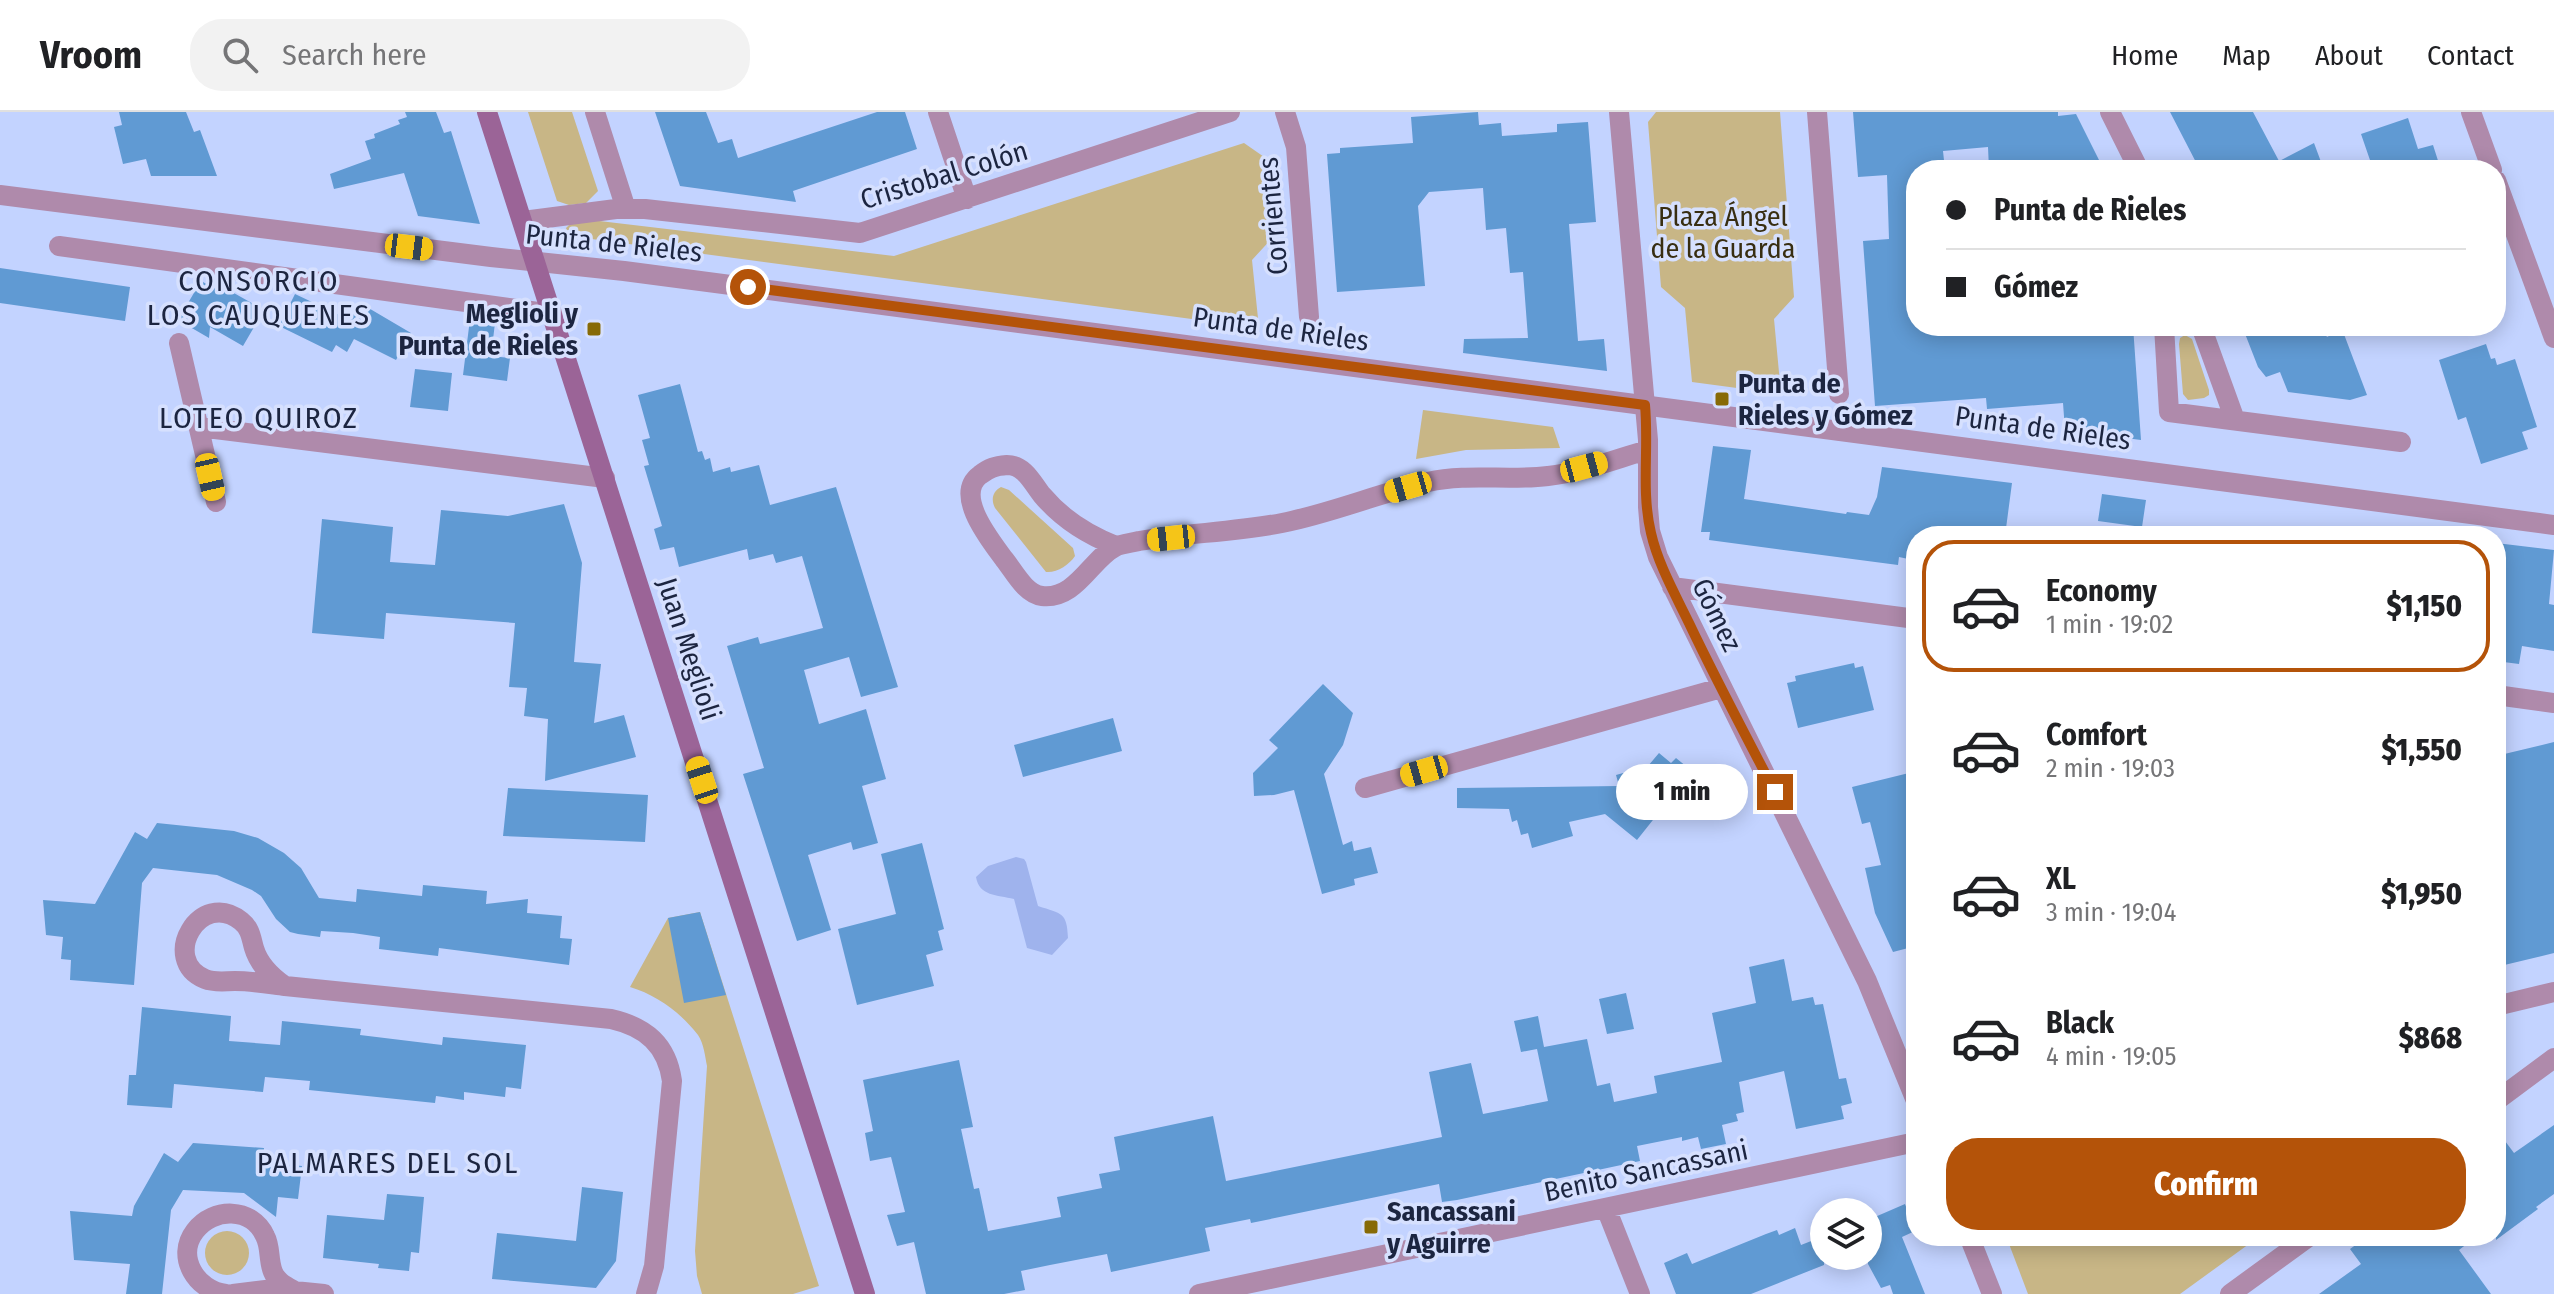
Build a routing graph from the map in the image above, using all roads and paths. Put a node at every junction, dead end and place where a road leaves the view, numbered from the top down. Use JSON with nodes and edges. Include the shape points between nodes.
{"nodes":[{"id":1,"x":487,"y":112,"type":"edge"},
{"id":2,"x":595,"y":112,"type":"edge"},
{"id":3,"x":938,"y":112,"type":"edge"},
{"id":4,"x":1230,"y":112,"type":"edge"},
{"id":5,"x":1285,"y":112,"type":"edge"},
{"id":6,"x":1619,"y":112,"type":"edge"},
{"id":7,"x":1817,"y":112,"type":"edge"},
{"id":8,"x":2110,"y":112,"type":"edge"},
{"id":9,"x":2472,"y":112,"type":"edge"},
{"id":10,"x":2134,"y":160,"type":"edge"},
{"id":11,"x":2489,"y":160,"type":"edge"},
{"id":12,"x":0,"y":195,"type":"edge"},
{"id":13,"x":967,"y":199,"type":"junction"},
{"id":14,"x":2506,"y":207,"type":"edge"},
{"id":15,"x":626,"y":209,"type":"junction"},
{"id":16,"x":523,"y":221,"type":"junction"},
{"id":17,"x":59,"y":246,"type":"dead end"},
{"id":18,"x":536,"y":262,"type":"junction"},
{"id":19,"x":553,"y":314,"type":"junction"},
{"id":20,"x":1309,"y":317,"type":"dead end"},
{"id":21,"x":2165,"y":336,"type":"edge"},
{"id":22,"x":2205,"y":336,"type":"edge"},
{"id":23,"x":2554,"y":338,"type":"edge"},
{"id":24,"x":179,"y":343,"type":"dead end"},
{"id":25,"x":1839,"y":394,"type":"dead end"},
{"id":26,"x":1645,"y":405,"type":"junction"},
{"id":27,"x":2235,"y":420,"type":"junction"},
{"id":28,"x":199,"y":427,"type":"junction"},
{"id":29,"x":2401,"y":442,"type":"dead end"},
{"id":30,"x":1647,"y":450,"type":"junction"},
{"id":31,"x":605,"y":478,"type":"junction"},
{"id":32,"x":216,"y":502,"type":"dead end"},
{"id":33,"x":2554,"y":525,"type":"edge"},
{"id":34,"x":1116,"y":546,"type":"junction"},
{"id":35,"x":1672,"y":587,"type":"junction"},
{"id":36,"x":1906,"y":618,"type":"edge"},
{"id":37,"x":1721,"y":688,"type":"junction"},
{"id":38,"x":2506,"y":696,"type":"edge"},
{"id":39,"x":2554,"y":703,"type":"edge"},
{"id":40,"x":1365,"y":788,"type":"dead end"},
{"id":41,"x":285,"y":986,"type":"junction"},
{"id":42,"x":2554,"y":992,"type":"edge"},
{"id":43,"x":2506,"y":1004,"type":"edge"},
{"id":44,"x":2554,"y":1058,"type":"edge"},
{"id":45,"x":1906,"y":1077,"type":"edge"},
{"id":46,"x":2506,"y":1094,"type":"edge"},
{"id":47,"x":1906,"y":1144,"type":"edge"},
{"id":48,"x":1606,"y":1208,"type":"junction"},
{"id":49,"x":1973,"y":1246,"type":"edge"},
{"id":50,"x":2296,"y":1246,"type":"edge"},
{"id":51,"x":654,"y":1266,"type":"junction"},
{"id":52,"x":1291,"y":1285,"type":"edge"},
{"id":53,"x":295,"y":1291,"type":"junction"},
{"id":54,"x":226,"y":1294,"type":"edge"},
{"id":55,"x":233,"y":1294,"type":"edge"},
{"id":56,"x":324,"y":1294,"type":"edge"},
{"id":57,"x":646,"y":1294,"type":"edge"},
{"id":58,"x":664,"y":1294,"type":"edge"},
{"id":59,"x":865,"y":1294,"type":"edge"},
{"id":60,"x":1199,"y":1294,"type":"edge"},
{"id":61,"x":1640,"y":1294,"type":"edge"},
{"id":62,"x":1992,"y":1294,"type":"edge"},
{"id":63,"x":2230,"y":1294,"type":"edge"}],
"edges":[{"from":1,"to":16,"type":"main road","name":"Juan Meglioli"},
{"from":2,"to":15,"type":"street"},
{"from":3,"to":13,"type":"street"},
{"from":4,"to":13,"type":"street","name":"Cristobal Colón"},
{"from":5,"to":20,"type":"street","name":"Corrientes","via":[[1296,147]]},
{"from":6,"to":26,"type":"street","name":"Gómez"},
{"from":7,"to":25,"type":"street"},
{"from":8,"to":10,"type":"street"},
{"from":9,"to":11,"type":"street"},
{"from":12,"to":18,"type":"street","name":"Punta de Rieles"},
{"from":13,"to":15,"type":"street","name":"Cristobal Colón","via":[[860,233]]},
{"from":14,"to":23,"type":"street"},
{"from":15,"to":16,"type":"street","name":"Cristobal Colón"},
{"from":16,"to":18,"type":"main road","name":"Juan Meglioli"},
{"from":17,"to":19,"type":"street"},
{"from":18,"to":19,"type":"main road","name":"Juan Meglioli"},
{"from":18,"to":26,"type":"street","name":"Punta de Rieles"},
{"from":19,"to":31,"type":"main road","name":"Juan Meglioli"},
{"from":21,"to":27,"type":"street","via":[[2169,412]]},
{"from":22,"to":27,"type":"street"},
{"from":24,"to":28,"type":"street"},
{"from":26,"to":30,"type":"street","name":"Gómez"},
{"from":26,"to":33,"type":"street","name":"Punta de Rieles"},
{"from":27,"to":29,"type":"street"},
{"from":28,"to":31,"type":"street"},
{"from":28,"to":32,"type":"street"},
{"from":30,"to":34,"type":"street","via":[[1551,476],[1428,481],[1285,522]]},
{"from":30,"to":35,"type":"street","name":"Gómez","via":[[1650,531]]},
{"from":31,"to":59,"type":"main road","name":"Juan Meglioli"},
{"from":34,"to":34,"type":"street","via":[[1087,534],[1012,465],[991,467],[974,479],[974,512],[1027,589],[1042,596],[1060,593]]},
{"from":35,"to":36,"type":"street"},
{"from":35,"to":37,"type":"street","name":"Gómez"},
{"from":37,"to":40,"type":"street"},
{"from":37,"to":45,"type":"street","name":"Gómez","via":[[1857,959]]},
{"from":38,"to":39,"type":"street"},
{"from":41,"to":41,"type":"street","via":[[202,978],[184,951],[186,934],[204,917],[228,914],[243,922],[259,960]]},
{"from":41,"to":51,"type":"street","via":[[611,1019],[641,1029],[663,1050],[672,1081]]},
{"from":42,"to":43,"type":"street"},
{"from":44,"to":46,"type":"street"},
{"from":47,"to":48,"type":"street","name":"Benito Sancassani"},
{"from":48,"to":52,"type":"street","name":"Benito Sancassani"},
{"from":48,"to":61,"type":"street"},
{"from":49,"to":62,"type":"street"},
{"from":50,"to":63,"type":"street"},
{"from":51,"to":57,"type":"street"},
{"from":51,"to":58,"type":"street"},
{"from":52,"to":60,"type":"street","name":"Benito Sancassani"},
{"from":53,"to":54,"type":"street","via":[[273,1273],[263,1231],[240,1214],[226,1212],[200,1224],[187,1249],[194,1276],[204,1287]]},
{"from":53,"to":55,"type":"street"},
{"from":53,"to":56,"type":"street"}]}
